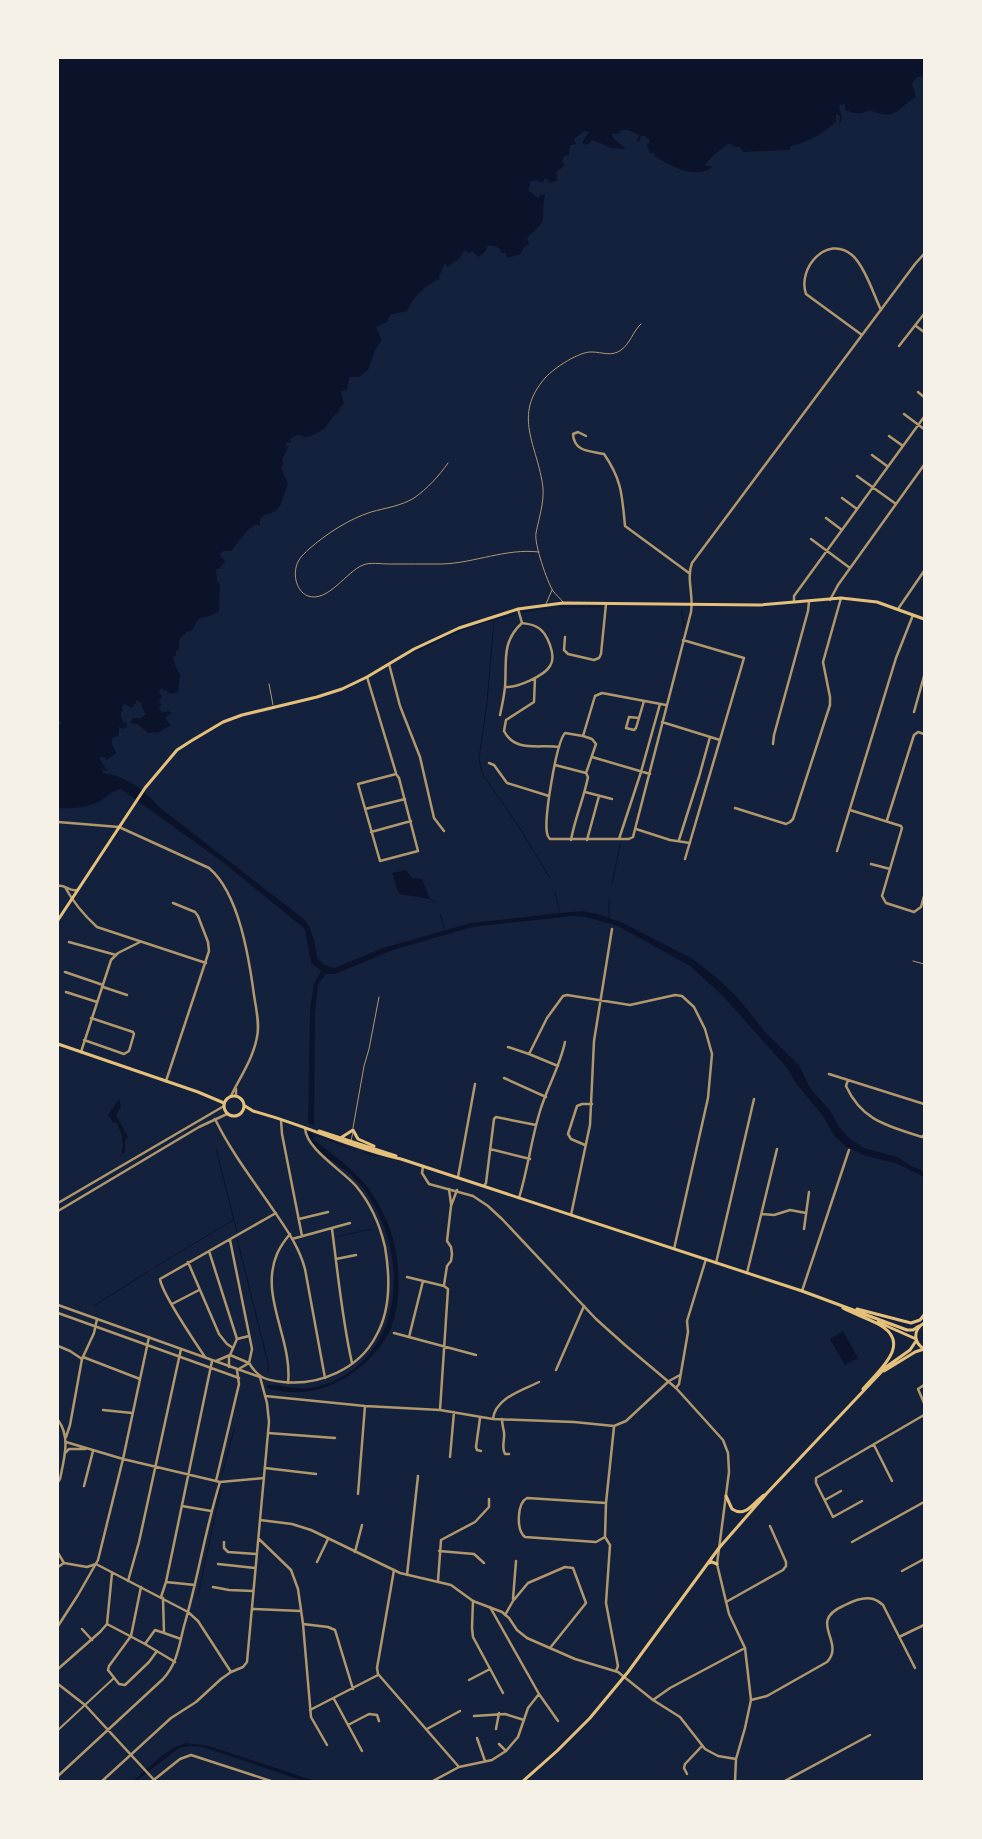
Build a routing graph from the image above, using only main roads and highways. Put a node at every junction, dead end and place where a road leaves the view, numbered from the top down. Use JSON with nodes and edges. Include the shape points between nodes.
{"nodes":[{"id":1,"x":924,"y":620,"type":"edge"},
{"id":2,"x":58,"y":920,"type":"edge"},
{"id":3,"x":58,"y":1044,"type":"edge"},
{"id":4,"x":231,"y":1097,"type":"junction"},
{"id":5,"x":216,"y":1098,"type":"junction"},
{"id":6,"x":224,"y":1104,"type":"junction"},
{"id":7,"x":245,"y":1106,"type":"junction"},
{"id":8,"x":253,"y":1110,"type":"junction"},
{"id":9,"x":243,"y":1112,"type":"junction"},
{"id":10,"x":314,"y":1130,"type":"junction"},
{"id":11,"x":342,"y":1137,"type":"junction"},
{"id":12,"x":351,"y":1142,"type":"junction"},
{"id":13,"x":392,"y":1154,"type":"junction"},
{"id":14,"x":401,"y":1159,"type":"junction"},
{"id":15,"x":836,"y":1304,"type":"junction"},
{"id":16,"x":924,"y":1315,"type":"edge"},
{"id":17,"x":924,"y":1323,"type":"edge"},
{"id":18,"x":919,"y":1326,"type":"junction"},
{"id":19,"x":916,"y":1340,"type":"junction"},
{"id":20,"x":924,"y":1350,"type":"edge"},
{"id":21,"x":881,"y":1373,"type":"junction"},
{"id":22,"x":856,"y":1400,"type":"junction"},
{"id":23,"x":768,"y":1492,"type":"junction"},
{"id":24,"x":726,"y":1496,"type":"road end"},
{"id":25,"x":717,"y":1564,"type":"road end"},
{"id":26,"x":706,"y":1565,"type":"junction"},
{"id":27,"x":522,"y":1782,"type":"edge"}],
"edges":[{"from":1,"to":2,"type":"main road","via":[[877,602],[841,598],[760,605],[546,604],[518,608],[459,628],[342,689],[223,722],[177,750],[145,788]]},
{"from":3,"to":5,"type":"main road"},
{"from":4,"to":5,"type":"main road"},
{"from":4,"to":6,"type":"main road"},
{"from":4,"to":7,"type":"main road","via":[[241,1098]]},
{"from":5,"to":6,"type":"main road"},
{"from":6,"to":9,"type":"main road","via":[[227,1114],[237,1116]]},
{"from":7,"to":8,"type":"main road"},
{"from":7,"to":9,"type":"main road"},
{"from":8,"to":9,"type":"main road"},
{"from":8,"to":10,"type":"main road"},
{"from":10,"to":11,"type":"main road"},
{"from":10,"to":12,"type":"main road"},
{"from":11,"to":12,"type":"main road"},
{"from":11,"to":13,"type":"main road","via":[[353,1130],[358,1138]]},
{"from":12,"to":13,"type":"main road"},
{"from":12,"to":14,"type":"main road"},
{"from":13,"to":14,"type":"main road"},
{"from":14,"to":15,"type":"main road"},
{"from":15,"to":16,"type":"main road","via":[[911,1323]]},
{"from":15,"to":18,"type":"main road","via":[[907,1330]]},
{"from":15,"to":19,"type":"main road"},
{"from":15,"to":22,"type":"main road","via":[[886,1329],[893,1342],[890,1359]]},
{"from":17,"to":18,"type":"main road"},
{"from":18,"to":19,"type":"main road"},
{"from":19,"to":20,"type":"main road"},
{"from":19,"to":21,"type":"main road","via":[[910,1350]]},
{"from":20,"to":21,"type":"main road"},
{"from":21,"to":22,"type":"main road"},
{"from":22,"to":23,"type":"main road"},
{"from":23,"to":24,"type":"main road","via":[[742,1512],[732,1509]]},
{"from":23,"to":26,"type":"main road"},
{"from":25,"to":26,"type":"main road"},
{"from":26,"to":27,"type":"main road","via":[[624,1677],[579,1729]]}]}
